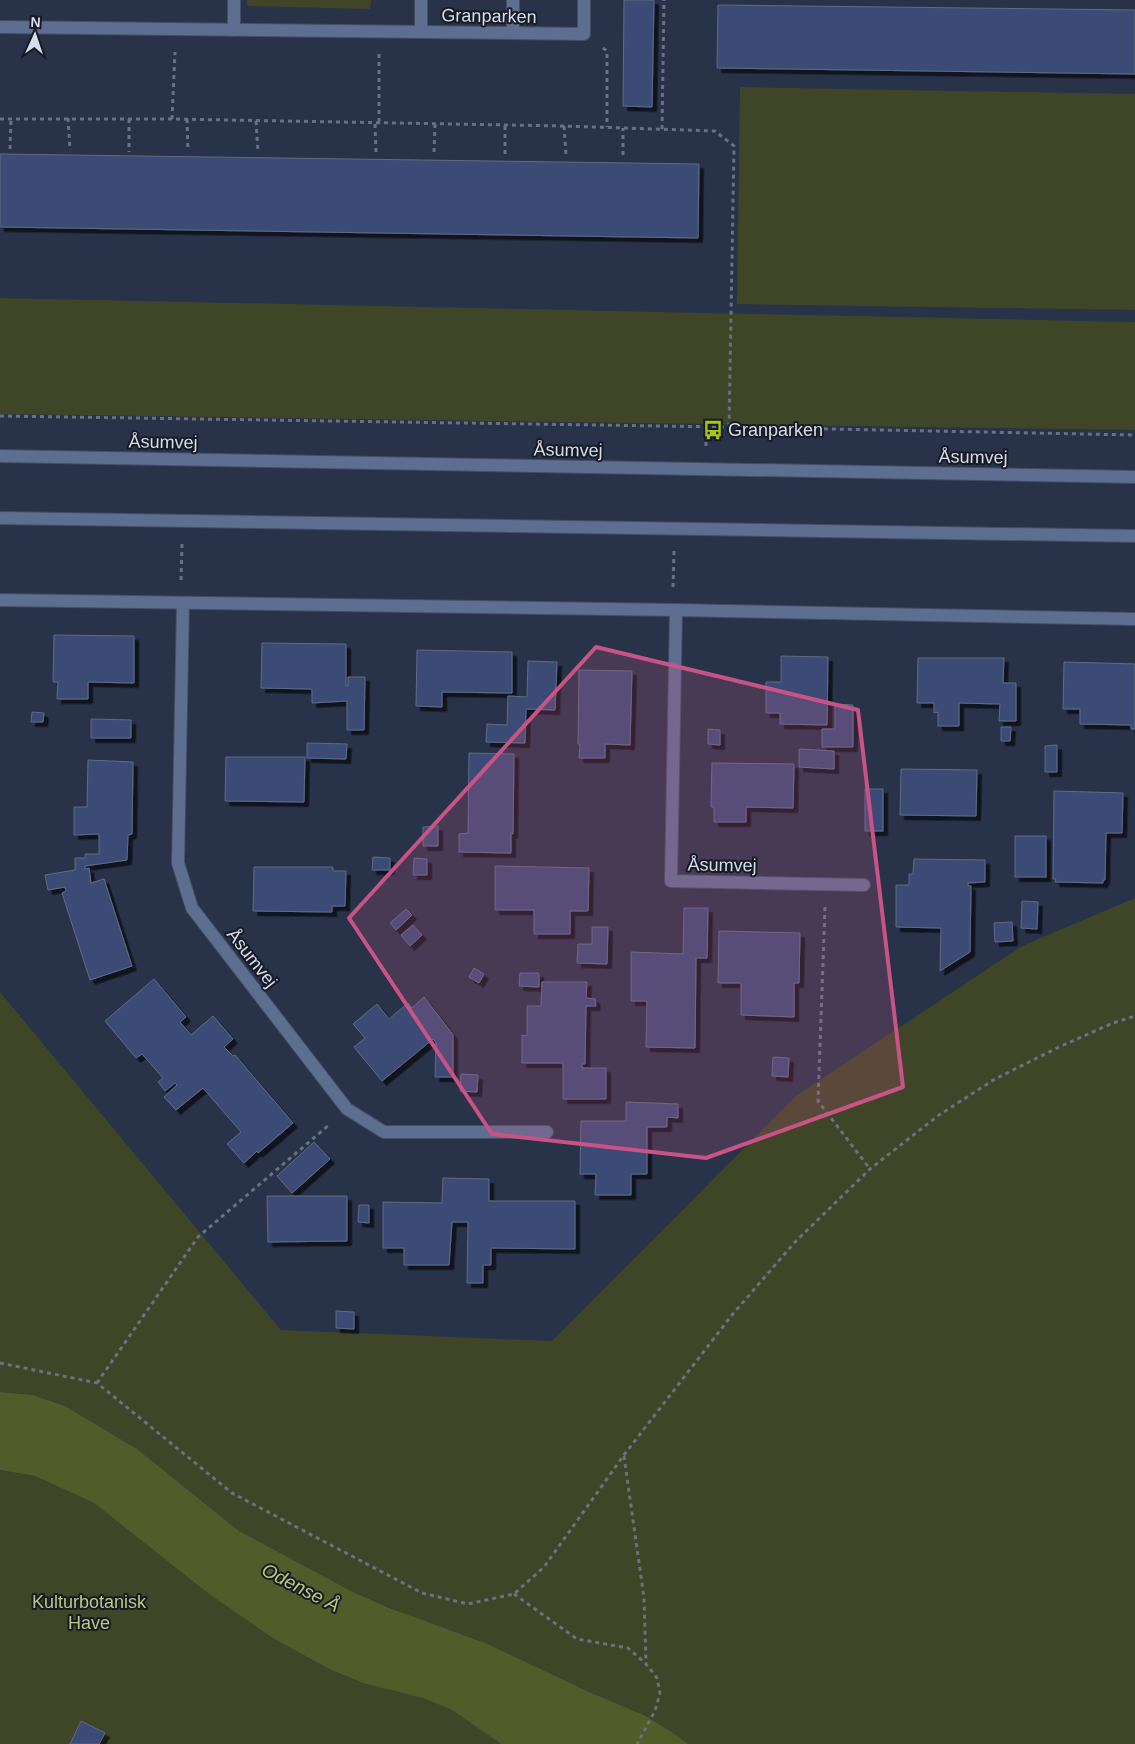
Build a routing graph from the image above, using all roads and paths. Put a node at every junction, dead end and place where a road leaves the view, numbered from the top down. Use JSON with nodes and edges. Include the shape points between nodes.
{"nodes":[{"id":1,"x":234,"y":0,"type":"edge"},
{"id":2,"x":421,"y":0,"type":"edge"},
{"id":3,"x":513,"y":0,"type":"edge"},
{"id":4,"x":584,"y":0,"type":"edge"},
{"id":5,"x":664,"y":0,"type":"edge"},
{"id":6,"x":0,"y":27,"type":"edge"},
{"id":7,"x":234,"y":30,"type":"junction"},
{"id":8,"x":421,"y":32,"type":"junction"},
{"id":9,"x":513,"y":33,"type":"junction"},
{"id":10,"x":584,"y":34,"type":"junction"},
{"id":11,"x":174,"y":56,"type":"dead end"},
{"id":12,"x":379,"y":60,"type":"dead end"},
{"id":13,"x":0,"y":118,"type":"edge"},
{"id":14,"x":68,"y":118,"type":"junction"},
{"id":15,"x":10,"y":119,"type":"junction"},
{"id":16,"x":129,"y":119,"type":"junction"},
{"id":17,"x":172,"y":119,"type":"junction"},
{"id":18,"x":187,"y":119,"type":"junction"},
{"id":19,"x":256,"y":121,"type":"junction"},
{"id":20,"x":377,"y":124,"type":"junction"},
{"id":21,"x":435,"y":124,"type":"junction"},
{"id":22,"x":505,"y":125,"type":"junction"},
{"id":23,"x":564,"y":126,"type":"junction"},
{"id":24,"x":607,"y":128,"type":"junction"},
{"id":25,"x":623,"y":128,"type":"junction"},
{"id":26,"x":662,"y":129,"type":"junction"},
{"id":27,"x":10,"y":149,"type":"dead end"},
{"id":28,"x":70,"y":150,"type":"dead end"},
{"id":29,"x":129,"y":152,"type":"dead end"},
{"id":30,"x":188,"y":152,"type":"dead end"},
{"id":31,"x":258,"y":152,"type":"dead end"},
{"id":32,"x":434,"y":152,"type":"dead end"},
{"id":33,"x":376,"y":153,"type":"dead end"},
{"id":34,"x":505,"y":154,"type":"dead end"},
{"id":35,"x":566,"y":155,"type":"dead end"},
{"id":36,"x":623,"y":155,"type":"dead end"},
{"id":37,"x":0,"y":416,"type":"edge"},
{"id":38,"x":730,"y":427,"type":"junction"},
{"id":39,"x":1135,"y":435,"type":"edge"},
{"id":40,"x":0,"y":456,"type":"edge"},
{"id":41,"x":1135,"y":477,"type":"edge"},
{"id":42,"x":0,"y":518,"type":"edge"},
{"id":43,"x":182,"y":521,"type":"junction"},
{"id":44,"x":675,"y":529,"type":"junction"},
{"id":45,"x":1135,"y":536,"type":"edge"},
{"id":46,"x":0,"y":600,"type":"edge"},
{"id":47,"x":183,"y":603,"type":"junction"},
{"id":48,"x":676,"y":610,"type":"junction"},
{"id":49,"x":1135,"y":619,"type":"edge"},
{"id":50,"x":825,"y":884,"type":"junction"},
{"id":51,"x":864,"y":885,"type":"dead end"},
{"id":52,"x":1135,"y":1016,"type":"edge"},
{"id":53,"x":347,"y":1109,"type":"junction"},
{"id":54,"x":547,"y":1132,"type":"dead end"},
{"id":55,"x":870,"y":1169,"type":"junction"},
{"id":56,"x":0,"y":1363,"type":"edge"},
{"id":57,"x":97,"y":1383,"type":"junction"},
{"id":58,"x":624,"y":1454,"type":"junction"},
{"id":59,"x":514,"y":1594,"type":"junction"},
{"id":60,"x":646,"y":1664,"type":"junction"},
{"id":61,"x":637,"y":1744,"type":"edge"}],
"edges":[{"from":1,"to":7,"type":"street"},
{"from":2,"to":8,"type":"street"},
{"from":3,"to":9,"type":"street"},
{"from":4,"to":10,"type":"street"},
{"from":5,"to":26,"type":"path"},
{"from":6,"to":7,"type":"street","name":"Granparken"},
{"from":7,"to":8,"type":"street","name":"Granparken"},
{"from":8,"to":9,"type":"street","name":"Granparken"},
{"from":9,"to":10,"type":"street","name":"Granparken"},
{"from":10,"to":24,"type":"path","via":[[607,51]]},
{"from":11,"to":17,"type":"path"},
{"from":12,"to":20,"type":"path"},
{"from":13,"to":15,"type":"path"},
{"from":14,"to":15,"type":"path"},
{"from":14,"to":16,"type":"path"},
{"from":14,"to":28,"type":"path"},
{"from":15,"to":27,"type":"path"},
{"from":16,"to":17,"type":"path"},
{"from":16,"to":29,"type":"path"},
{"from":17,"to":18,"type":"path"},
{"from":18,"to":19,"type":"path"},
{"from":18,"to":30,"type":"path"},
{"from":19,"to":20,"type":"path"},
{"from":19,"to":31,"type":"path"},
{"from":20,"to":21,"type":"path"},
{"from":20,"to":33,"type":"path"},
{"from":21,"to":22,"type":"path"},
{"from":21,"to":32,"type":"path"},
{"from":22,"to":23,"type":"path"},
{"from":22,"to":34,"type":"path"},
{"from":23,"to":24,"type":"path"},
{"from":23,"to":35,"type":"path"},
{"from":24,"to":25,"type":"path"},
{"from":25,"to":26,"type":"path"},
{"from":25,"to":36,"type":"path"},
{"from":26,"to":38,"type":"path","via":[[715,131],[734,146]]},
{"from":37,"to":38,"type":"path"},
{"from":38,"to":39,"type":"path"},
{"from":40,"to":41,"type":"street","name":"Åsumvej"},
{"from":42,"to":43,"type":"street"},
{"from":43,"to":44,"type":"street"},
{"from":43,"to":47,"type":"path"},
{"from":44,"to":45,"type":"street"},
{"from":44,"to":48,"type":"path","via":[[672,596]]},
{"from":46,"to":47,"type":"street"},
{"from":47,"to":48,"type":"street"},
{"from":47,"to":53,"type":"street","name":"Åsumvej","via":[[178,863],[192,908]]},
{"from":48,"to":49,"type":"street"},
{"from":48,"to":50,"type":"street","name":"Åsumvej","via":[[671,881]]},
{"from":50,"to":51,"type":"street","name":"Åsumvej"},
{"from":50,"to":55,"type":"path","via":[[818,1101]]},
{"from":52,"to":55,"type":"path","via":[[1113,1023],[995,1079],[939,1115]]},
{"from":53,"to":54,"type":"street","name":"Åsumvej","via":[[384,1132]]},
{"from":53,"to":57,"type":"path","via":[[198,1237]]},
{"from":55,"to":58,"type":"path","via":[[795,1242],[732,1315]]},
{"from":56,"to":57,"type":"path"},
{"from":57,"to":59,"type":"path","via":[[232,1492],[422,1593],[468,1604]]},
{"from":58,"to":59,"type":"path","via":[[544,1568]]},
{"from":58,"to":60,"type":"path","via":[[644,1598]]},
{"from":59,"to":60,"type":"path","via":[[577,1639],[628,1648]]},
{"from":60,"to":61,"type":"path","via":[[657,1678],[660,1693],[655,1711]]}]}
